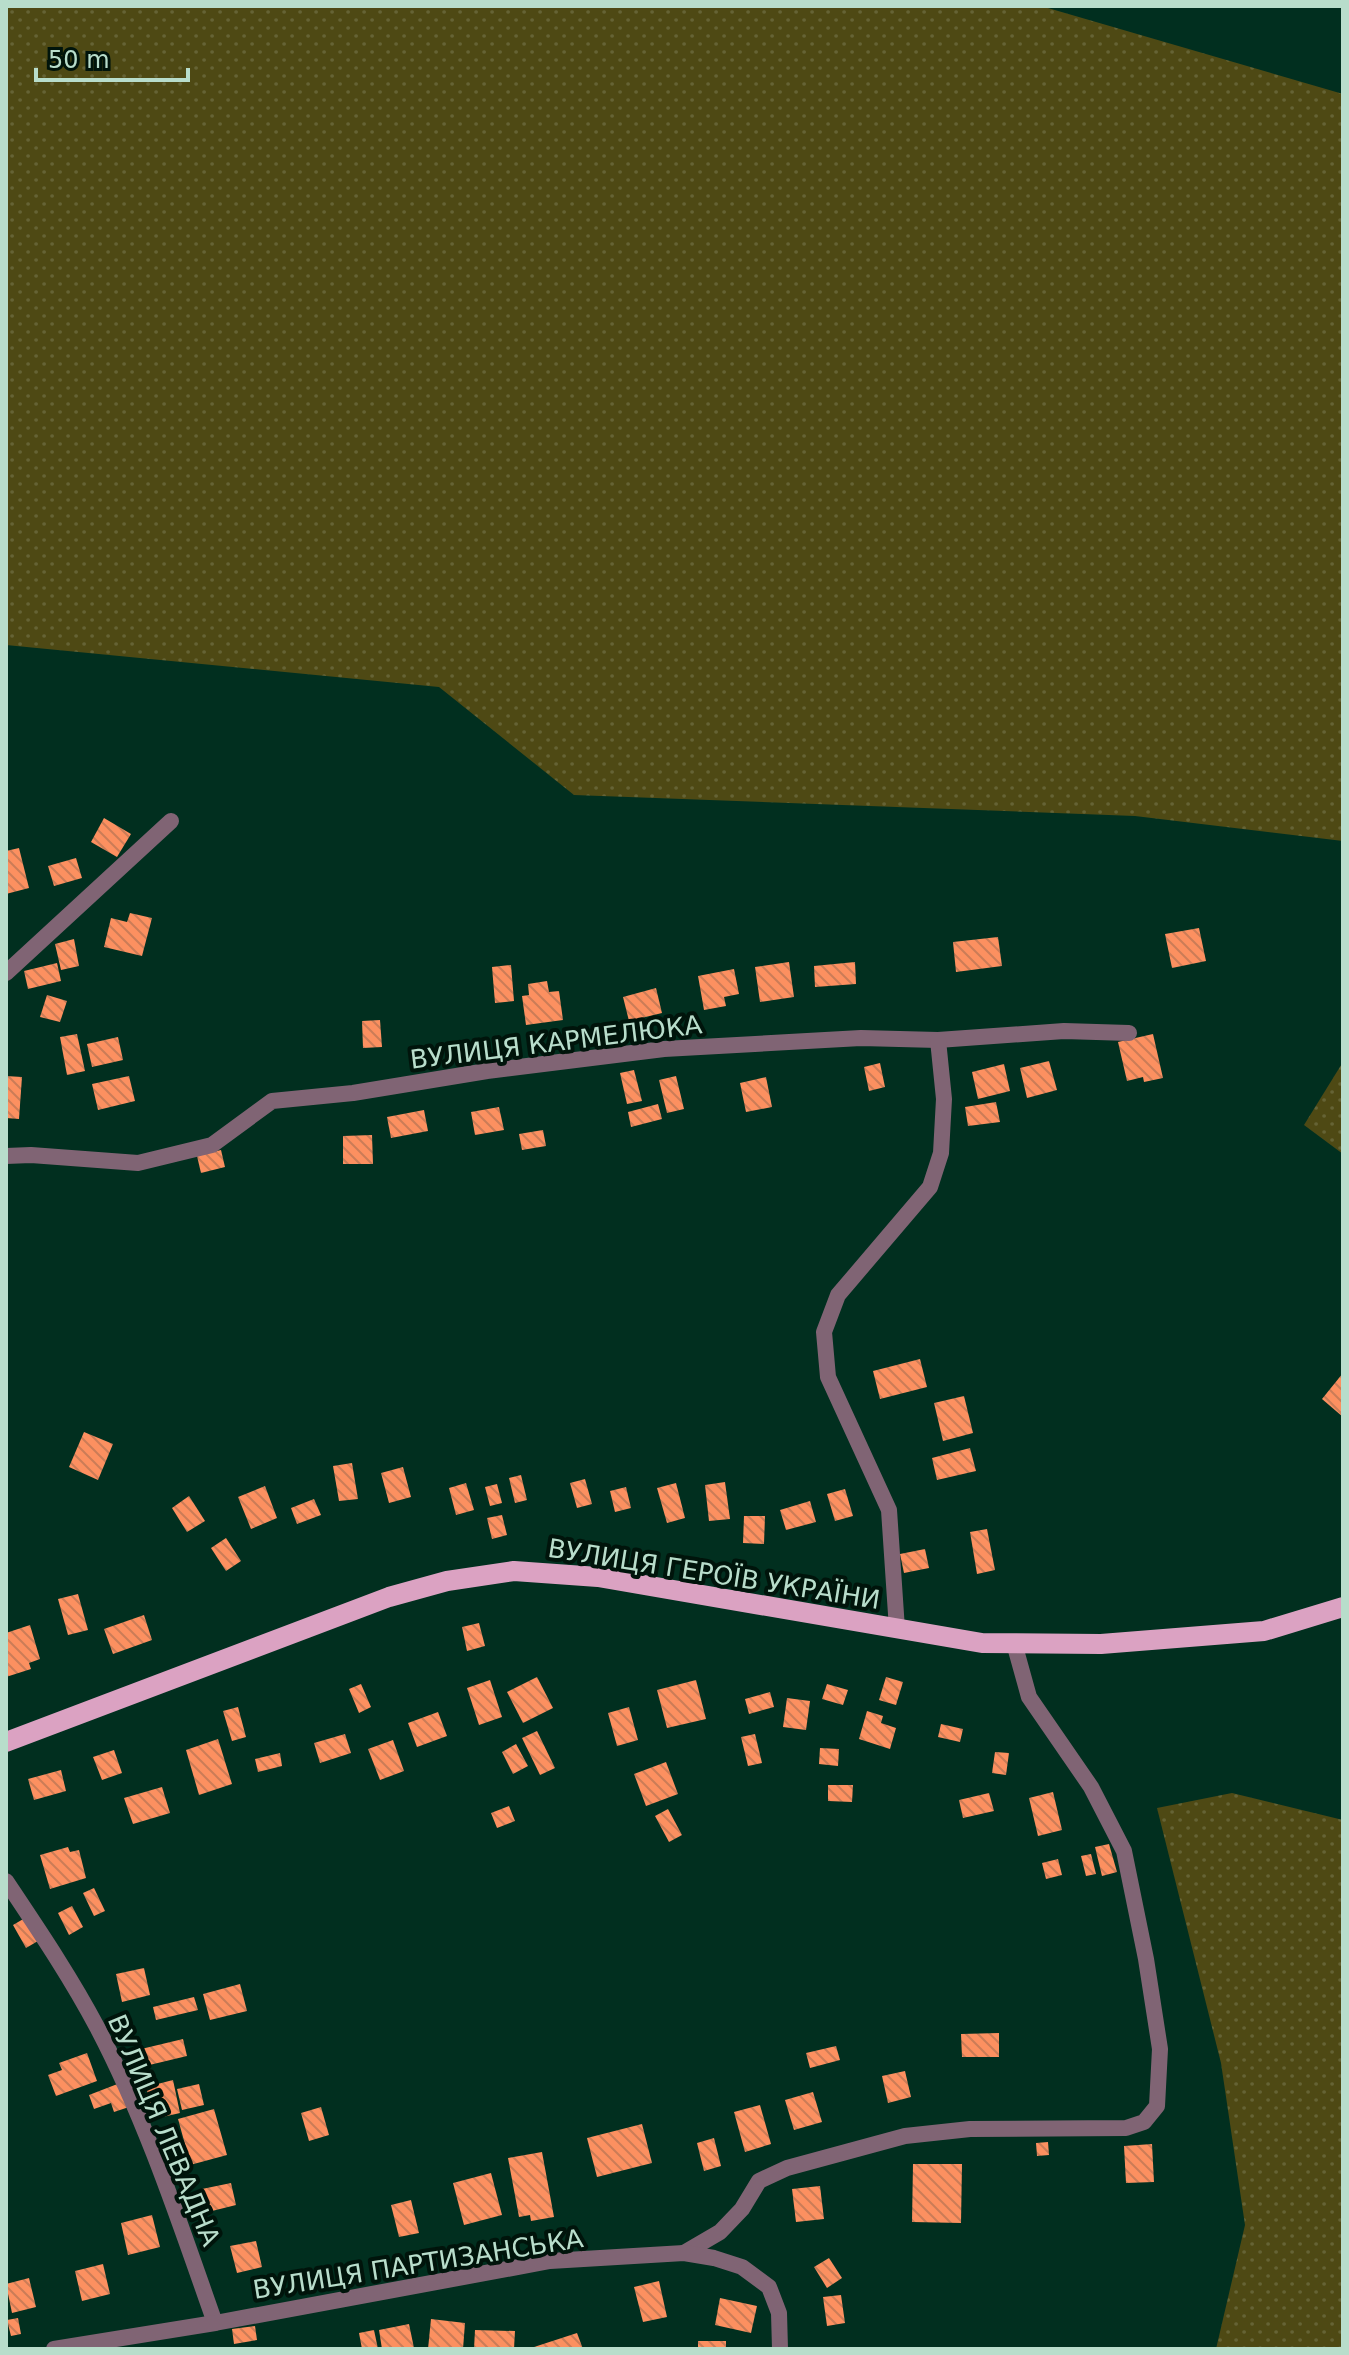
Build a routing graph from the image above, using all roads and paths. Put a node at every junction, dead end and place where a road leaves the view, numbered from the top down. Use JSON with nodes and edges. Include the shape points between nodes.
{"nodes":[{"id":1,"x":171,"y":821,"type":"dead end"},
{"id":2,"x":6,"y":973,"type":"edge"},
{"id":3,"x":1129,"y":1033,"type":"dead end"},
{"id":4,"x":938,"y":1040,"type":"junction"},
{"id":5,"x":6,"y":1156,"type":"edge"},
{"id":6,"x":1343,"y":1607,"type":"edge"},
{"id":7,"x":897,"y":1629,"type":"junction"},
{"id":8,"x":1014,"y":1643,"type":"junction"},
{"id":9,"x":6,"y":1742,"type":"edge"},
{"id":10,"x":6,"y":1881,"type":"edge"},
{"id":11,"x":684,"y":2253,"type":"junction"},
{"id":12,"x":215,"y":2323,"type":"junction"},
{"id":13,"x":54,"y":2349,"type":"edge"},
{"id":14,"x":780,"y":2349,"type":"edge"}],
"edges":[{"from":1,"to":2,"type":"street"},
{"from":3,"to":4,"type":"street","name":"ВУЛИЦЯ КАРМЕЛЮКА","via":[[1064,1031]]},
{"from":4,"to":5,"type":"street","name":"ВУЛИЦЯ КАРМЕЛЮКА","via":[[861,1038],[664,1049],[487,1071],[272,1101],[212,1145],[138,1163]]},
{"from":4,"to":7,"type":"street","via":[[944,1099],[941,1153],[930,1187],[838,1295],[824,1332],[828,1377],[889,1510]]},
{"from":6,"to":8,"type":"main road","name":"ВУЛИЦЯ ГЕРОЇВ УКРАЇНИ","via":[[1264,1631],[1101,1644]]},
{"from":7,"to":8,"type":"main road","name":"ВУЛИЦЯ ГЕРОЇВ УКРАЇНИ"},
{"from":7,"to":9,"type":"main road","name":"ВУЛИЦЯ ГЕРОЇВ УКРАЇНИ","via":[[598,1577],[514,1571],[389,1597]]},
{"from":8,"to":11,"type":"street","via":[[1029,1697],[1091,1787],[1124,1851],[1160,2049],[1157,2106],[1144,2122],[1126,2128],[970,2129],[905,2136],[787,2168],[759,2181],[720,2232]]},
{"from":10,"to":12,"type":"street","name":"ВУЛИЦЯ ЛЕВАДНА","via":[[98,2028],[139,2119]]},
{"from":11,"to":12,"type":"street","name":"ВУЛИЦЯ ПАРТИЗАНСЬКА","via":[[550,2261]]},
{"from":11,"to":14,"type":"street","name":"ВУЛИЦЯ ПАРТИЗАНСЬКА","via":[[742,2267],[769,2287],[779,2313]]},
{"from":12,"to":13,"type":"street","name":"ВУЛИЦЯ ПАРТИЗАНСЬКА"}]}
